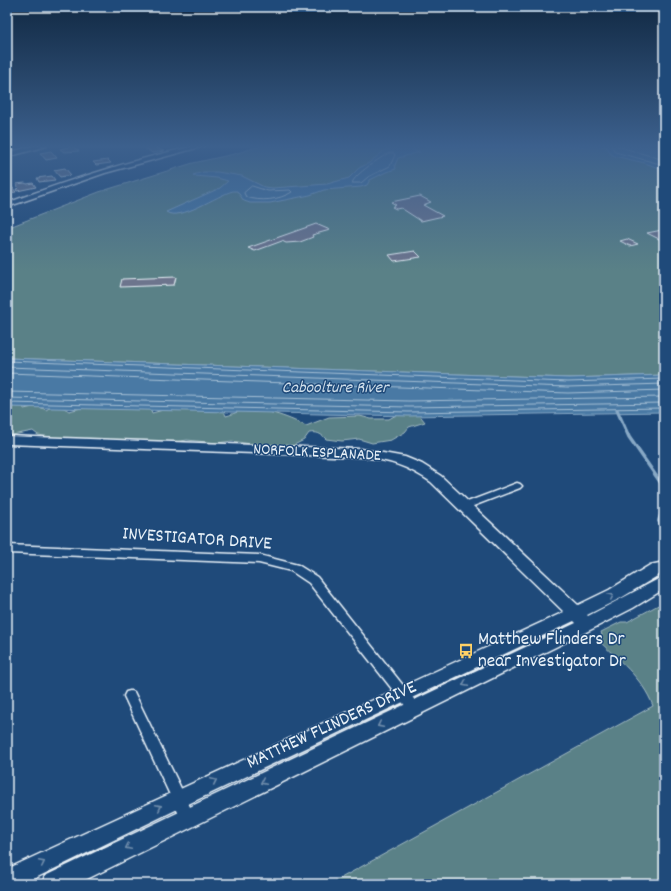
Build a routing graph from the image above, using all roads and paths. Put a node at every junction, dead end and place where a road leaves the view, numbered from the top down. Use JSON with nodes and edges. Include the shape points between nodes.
{"nodes":[{"id":1,"x":54,"y":188,"type":"edge"},
{"id":2,"x":7,"y":205,"type":"edge"},
{"id":3,"x":7,"y":440,"type":"edge"},
{"id":4,"x":516,"y":486,"type":"dead end"},
{"id":5,"x":465,"y":506,"type":"junction"},
{"id":6,"x":7,"y":549,"type":"edge"},
{"id":7,"x":661,"y":573,"type":"edge"},
{"id":8,"x":582,"y":619,"type":"junction"},
{"id":9,"x":403,"y":693,"type":"junction"},
{"id":10,"x":130,"y":696,"type":"dead end"},
{"id":11,"x":415,"y":708,"type":"junction"},
{"id":12,"x":179,"y":798,"type":"junction"},
{"id":13,"x":188,"y":818,"type":"junction"},
{"id":14,"x":7,"y":880,"type":"edge"},
{"id":15,"x":53,"y":884,"type":"edge"}],
"edges":[{"from":1,"to":2,"type":"street"},
{"from":3,"to":5,"type":"street","name":"NORFOLK ESPLANADE","via":[[362,453],[395,457],[436,479]]},
{"from":4,"to":5,"type":"street"},
{"from":5,"to":8,"type":"street","name":"NORFOLK ESPLANADE"},
{"from":6,"to":9,"type":"street","name":"INVESTIGATOR DRIVE","via":[[259,559],[294,568],[313,580]]},
{"from":7,"to":8,"type":"street","name":"MATTHEW FLINDERS DRIVE","via":[[627,604]]},
{"from":8,"to":9,"type":"street","name":"MATTHEW FLINDERS DRIVE"},
{"from":8,"to":11,"type":"street","name":"MATTHEW FLINDERS DRIVE","one_way":true},
{"from":9,"to":11,"type":"street","name":"INVESTIGATOR DRIVE"},
{"from":12,"to":9,"type":"street","name":"MATTHEW FLINDERS DRIVE","one_way":true},
{"from":10,"to":12,"type":"street"},
{"from":11,"to":13,"type":"street","name":"MATTHEW FLINDERS DRIVE","one_way":true},
{"from":12,"to":13,"type":"street"},
{"from":14,"to":12,"type":"street","name":"MATTHEW FLINDERS DRIVE","one_way":true},
{"from":13,"to":15,"type":"street","name":"MATTHEW FLINDERS DRIVE","one_way":true}]}
